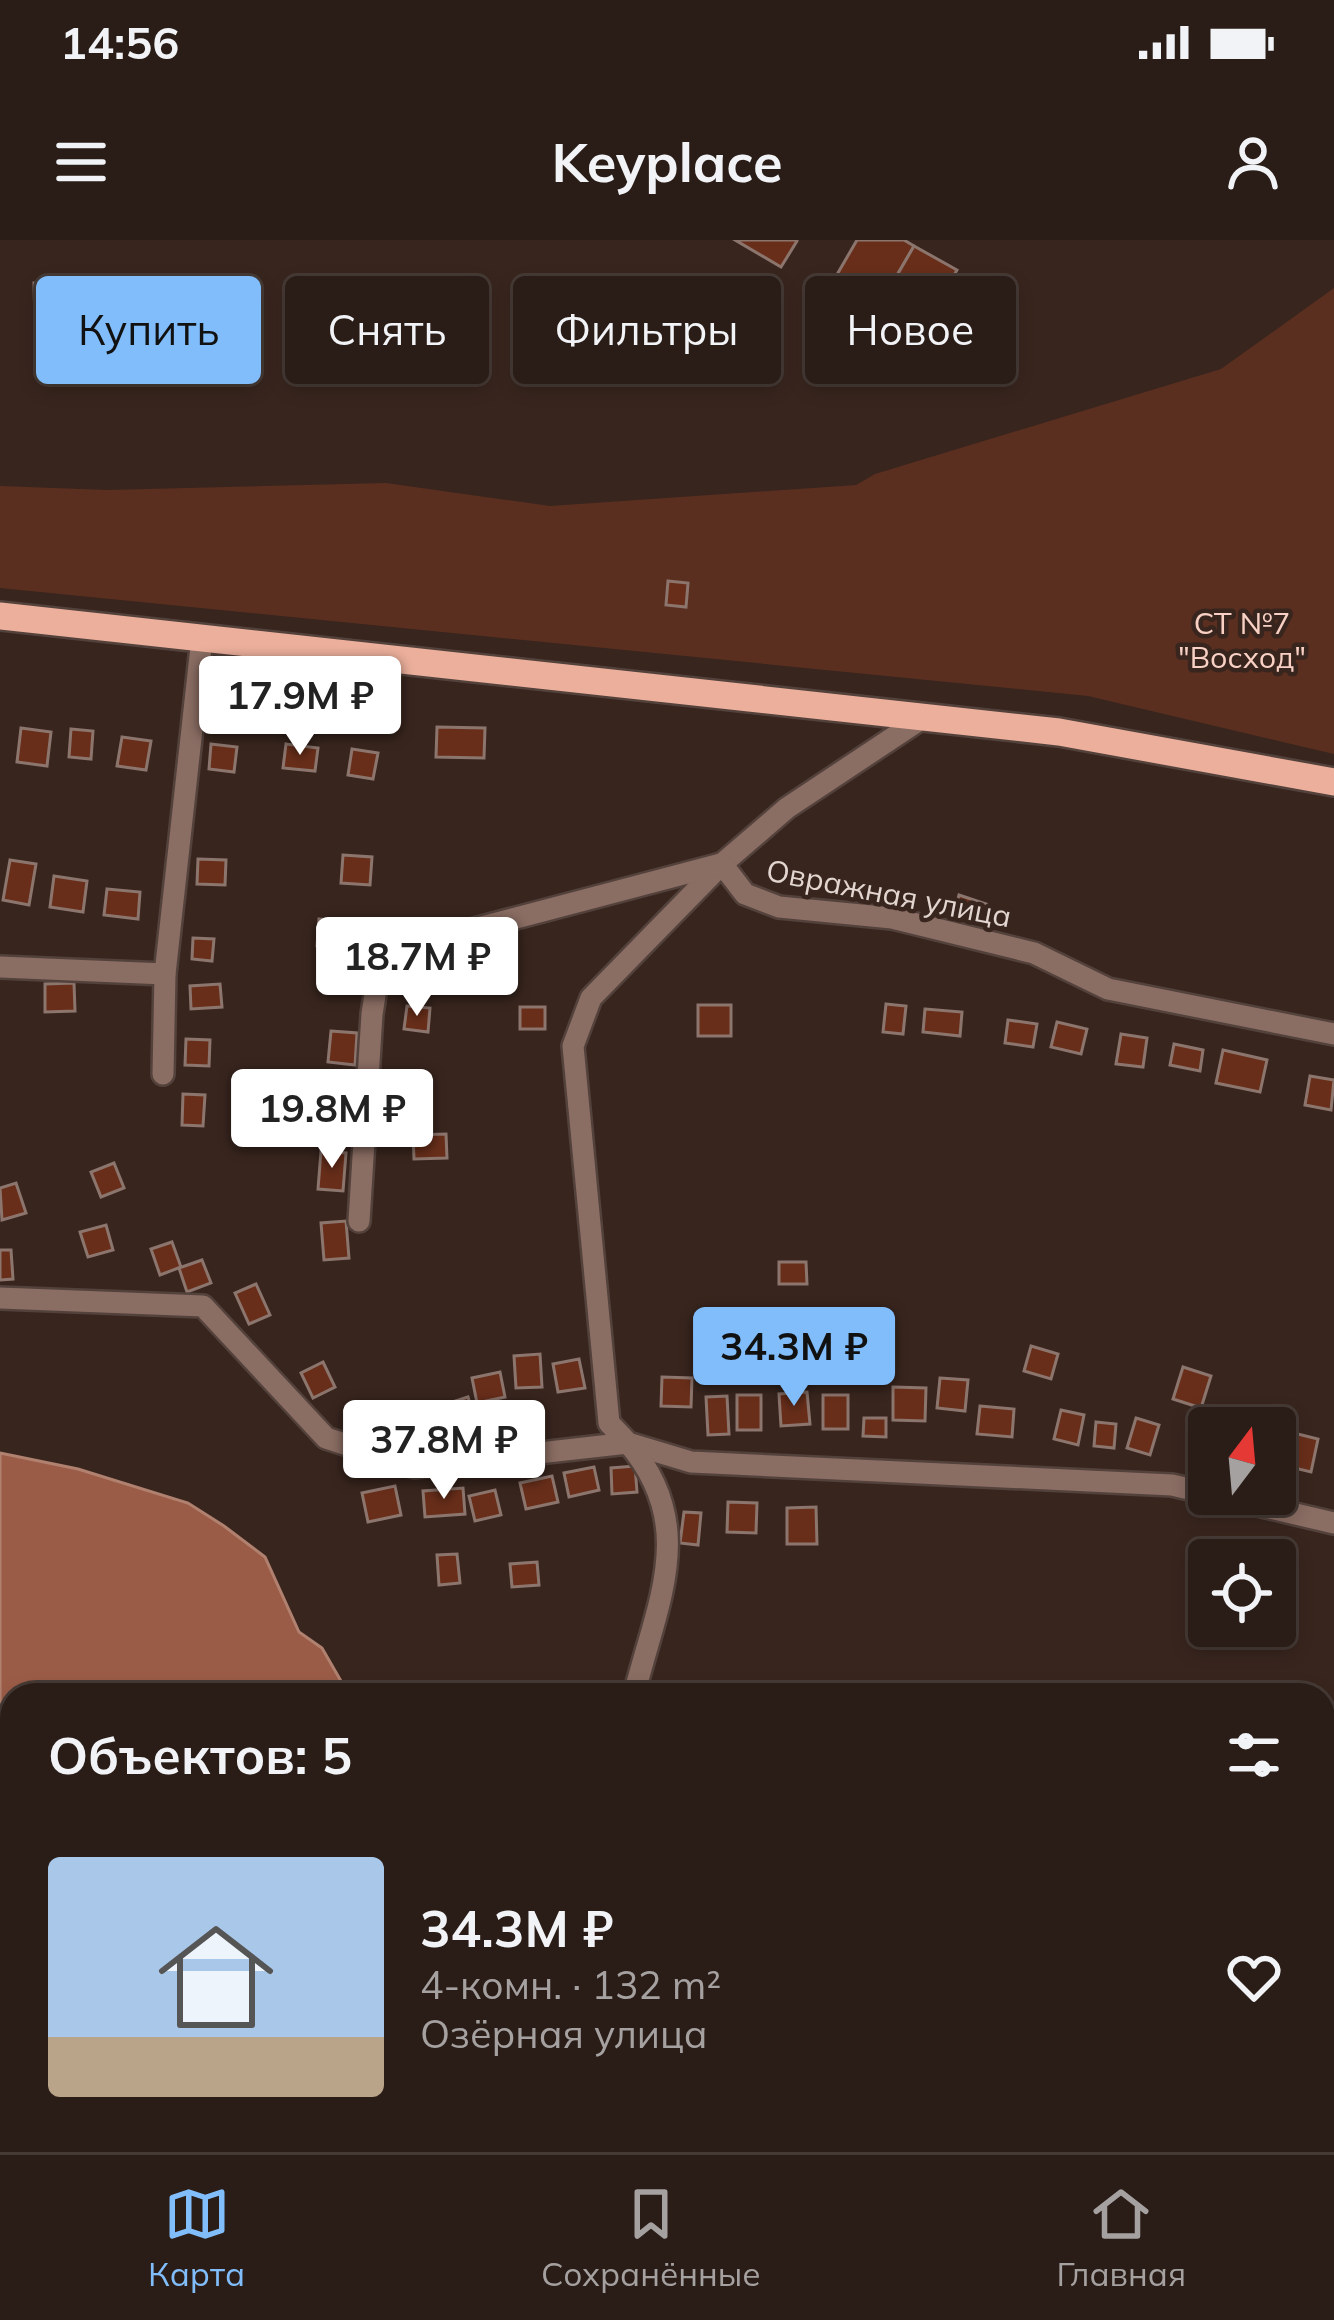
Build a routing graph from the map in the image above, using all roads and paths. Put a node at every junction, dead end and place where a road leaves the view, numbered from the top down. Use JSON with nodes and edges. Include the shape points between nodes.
{"nodes":[{"id":1,"x":0,"y":616,"type":"edge"},
{"id":2,"x":202,"y":638,"type":"junction"},
{"id":3,"x":924,"y":717,"type":"junction"},
{"id":4,"x":1334,"y":782,"type":"edge"},
{"id":5,"x":722,"y":864,"type":"junction"},
{"id":6,"x":0,"y":968,"type":"edge"},
{"id":7,"x":165,"y":974,"type":"junction"},
{"id":8,"x":1334,"y":1034,"type":"edge"},
{"id":9,"x":163,"y":1074,"type":"dead end"},
{"id":10,"x":359,"y":1221,"type":"dead end"},
{"id":11,"x":0,"y":1298,"type":"edge"},
{"id":12,"x":628,"y":1443,"type":"junction"},
{"id":13,"x":1334,"y":1523,"type":"edge"},
{"id":14,"x":637,"y":1683,"type":"edge"}],
"edges":[{"from":1,"to":2,"type":"main road"},
{"from":2,"to":3,"type":"main road"},
{"from":2,"to":7,"type":"street"},
{"from":3,"to":4,"type":"main road","via":[[1059,732]]},
{"from":3,"to":5,"type":"street","via":[[787,808]]},
{"from":5,"to":8,"type":"street","name":"Овражная улица","via":[[746,894],[779,907],[892,918],[1034,953],[1108,988]]},
{"from":5,"to":10,"type":"street","via":[[388,958],[372,1015]]},
{"from":5,"to":12,"type":"street","via":[[591,998],[573,1046],[610,1423]]},
{"from":6,"to":7,"type":"street"},
{"from":7,"to":9,"type":"street"},
{"from":11,"to":12,"type":"street","via":[[203,1306],[326,1438],[414,1467]]},
{"from":12,"to":13,"type":"street","via":[[738,1466],[1172,1485]]},
{"from":12,"to":14,"type":"street","via":[[652,1471],[671,1537]]}]}
